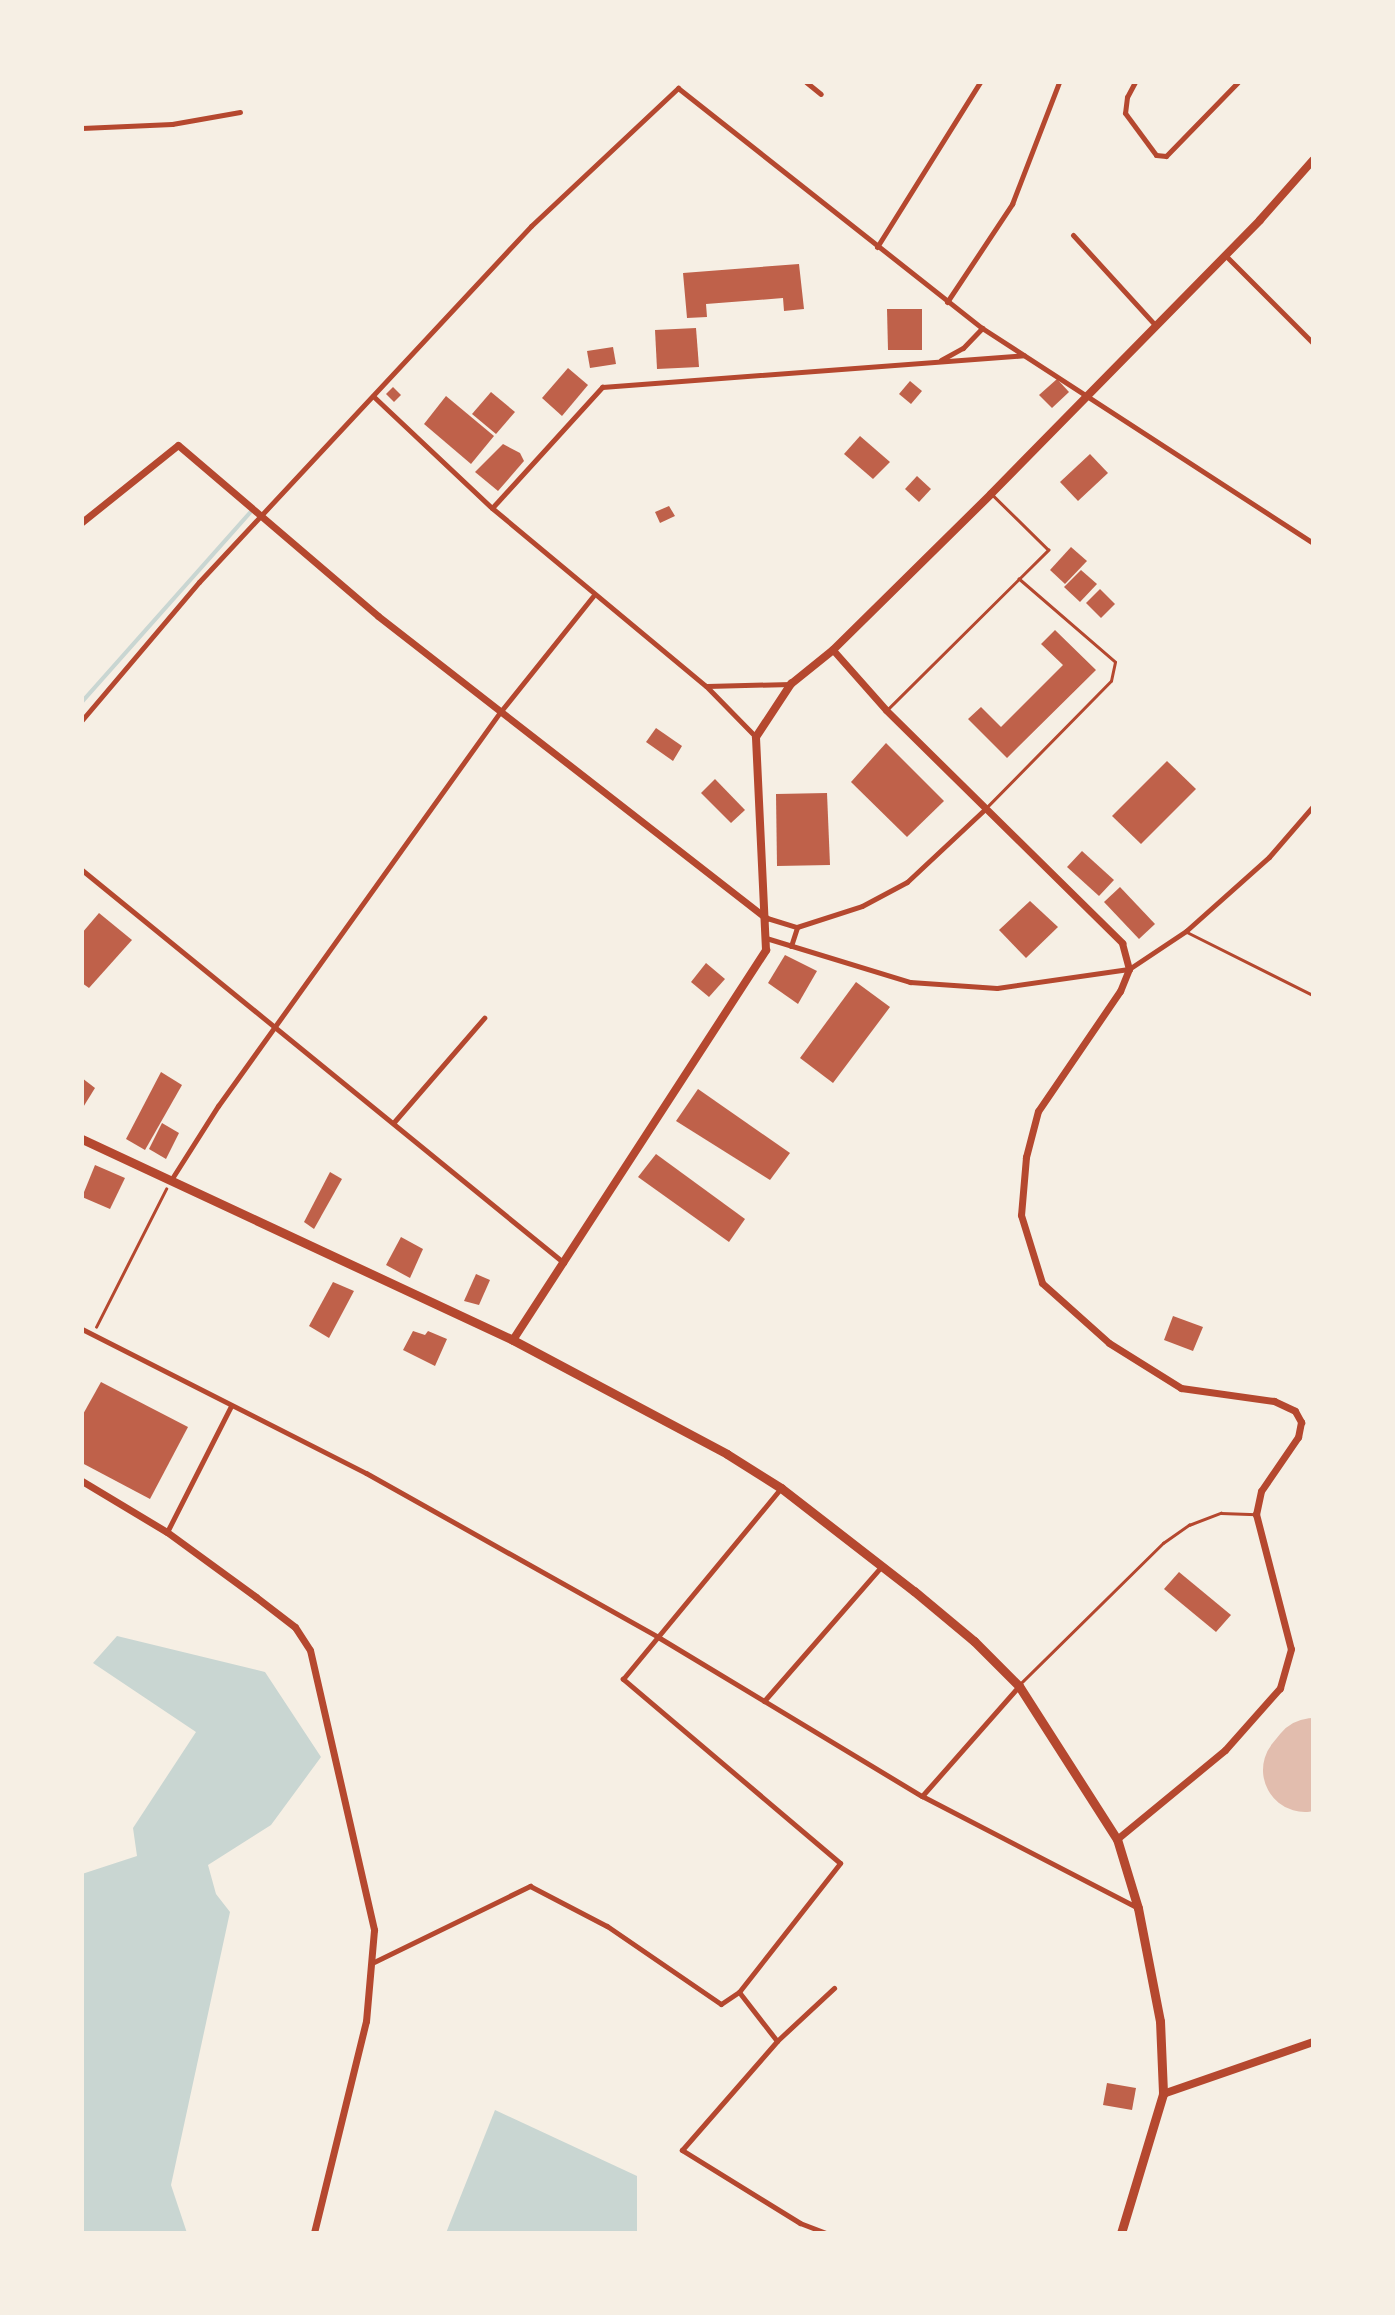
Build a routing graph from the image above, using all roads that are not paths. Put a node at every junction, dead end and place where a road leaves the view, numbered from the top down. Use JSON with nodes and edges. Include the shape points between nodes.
{"nodes":[{"id":1,"x":806,"y":82,"type":"edge"},
{"id":2,"x":980,"y":82,"type":"edge"},
{"id":3,"x":1059,"y":82,"type":"edge"},
{"id":4,"x":1135,"y":82,"type":"edge"},
{"id":5,"x":1238,"y":82,"type":"edge"},
{"id":6,"x":678,"y":85,"type":"edge"},
{"id":7,"x":821,"y":94,"type":"dead end"},
{"id":8,"x":240,"y":112,"type":"dead end"},
{"id":9,"x":82,"y":128,"type":"edge"},
{"id":10,"x":1313,"y":160,"type":"edge"},
{"id":11,"x":1073,"y":235,"type":"dead end"},
{"id":12,"x":877,"y":247,"type":"junction"},
{"id":13,"x":1226,"y":256,"type":"junction"},
{"id":14,"x":947,"y":302,"type":"junction"},
{"id":15,"x":1156,"y":326,"type":"junction"},
{"id":16,"x":982,"y":328,"type":"junction"},
{"id":17,"x":1313,"y":343,"type":"edge"},
{"id":18,"x":1024,"y":355,"type":"junction"},
{"id":19,"x":938,"y":362,"type":"junction"},
{"id":20,"x":1088,"y":394,"type":"junction"},
{"id":21,"x":373,"y":396,"type":"junction"},
{"id":22,"x":992,"y":494,"type":"junction"},
{"id":23,"x":492,"y":508,"type":"junction"},
{"id":24,"x":262,"y":516,"type":"junction"},
{"id":25,"x":82,"y":522,"type":"edge"},
{"id":26,"x":1313,"y":542,"type":"edge"},
{"id":27,"x":1019,"y":579,"type":"junction"},
{"id":28,"x":593,"y":596,"type":"junction"},
{"id":29,"x":833,"y":650,"type":"junction"},
{"id":30,"x":791,"y":684,"type":"junction"},
{"id":31,"x":706,"y":686,"type":"junction"},
{"id":32,"x":886,"y":710,"type":"junction"},
{"id":33,"x":501,"y":711,"type":"junction"},
{"id":34,"x":82,"y":720,"type":"edge"},
{"id":35,"x":756,"y":737,"type":"junction"},
{"id":36,"x":988,"y":806,"type":"junction"},
{"id":37,"x":1313,"y":806,"type":"edge"},
{"id":38,"x":82,"y":870,"type":"edge"},
{"id":39,"x":766,"y":918,"type":"junction"},
{"id":40,"x":797,"y":927,"type":"junction"},
{"id":41,"x":1186,"y":931,"type":"junction"},
{"id":42,"x":766,"y":938,"type":"junction"},
{"id":43,"x":791,"y":946,"type":"junction"},
{"id":44,"x":1129,"y":968,"type":"junction"},
{"id":45,"x":1313,"y":995,"type":"edge"},
{"id":46,"x":484,"y":1017,"type":"dead end"},
{"id":47,"x":277,"y":1025,"type":"junction"},
{"id":48,"x":394,"y":1122,"type":"junction"},
{"id":49,"x":82,"y":1139,"type":"edge"},
{"id":50,"x":169,"y":1183,"type":"junction"},
{"id":51,"x":564,"y":1263,"type":"junction"},
{"id":52,"x":82,"y":1329,"type":"edge"},
{"id":53,"x":513,"y":1340,"type":"junction"},
{"id":54,"x":231,"y":1406,"type":"junction"},
{"id":55,"x":82,"y":1481,"type":"edge"},
{"id":56,"x":781,"y":1488,"type":"junction"},
{"id":57,"x":1256,"y":1514,"type":"junction"},
{"id":58,"x":167,"y":1532,"type":"junction"},
{"id":59,"x":881,"y":1567,"type":"junction"},
{"id":60,"x":658,"y":1637,"type":"junction"},
{"id":61,"x":1019,"y":1686,"type":"junction"},
{"id":62,"x":764,"y":1701,"type":"junction"},
{"id":63,"x":922,"y":1796,"type":"junction"},
{"id":64,"x":1117,"y":1839,"type":"junction"},
{"id":65,"x":1138,"y":1908,"type":"junction"},
{"id":66,"x":373,"y":1962,"type":"junction"},
{"id":67,"x":834,"y":1987,"type":"dead end"},
{"id":68,"x":739,"y":1992,"type":"junction"},
{"id":69,"x":777,"y":2041,"type":"junction"},
{"id":70,"x":1313,"y":2042,"type":"edge"},
{"id":71,"x":1163,"y":2094,"type":"junction"},
{"id":72,"x":314,"y":2233,"type":"edge"},
{"id":73,"x":826,"y":2233,"type":"edge"},
{"id":74,"x":1121,"y":2233,"type":"edge"}],
"edges":[{"from":1,"to":7,"type":"street"},
{"from":2,"to":12,"type":"street"},
{"from":3,"to":14,"type":"street","via":[[1012,204]]},
{"from":4,"to":5,"type":"street","via":[[1125,113],[1156,155],[1176,150]]},
{"from":6,"to":12,"type":"street"},
{"from":6,"to":21,"type":"street","via":[[531,226]]},
{"from":8,"to":9,"type":"street","via":[[172,124]]},
{"from":10,"to":13,"type":"main road"},
{"from":11,"to":15,"type":"street"},
{"from":12,"to":14,"type":"street"},
{"from":13,"to":15,"type":"main road"},
{"from":13,"to":17,"type":"street"},
{"from":14,"to":16,"type":"street"},
{"from":15,"to":20,"type":"main road"},
{"from":16,"to":18,"type":"street"},
{"from":16,"to":19,"type":"street","via":[[963,348]]},
{"from":18,"to":19,"type":"street"},
{"from":18,"to":20,"type":"street"},
{"from":19,"to":23,"type":"street","via":[[602,387]]},
{"from":20,"to":22,"type":"main road"},
{"from":20,"to":26,"type":"street"},
{"from":21,"to":23,"type":"street"},
{"from":21,"to":24,"type":"street"},
{"from":22,"to":27,"type":"lane","via":[[1048,550]]},
{"from":22,"to":29,"type":"main road"},
{"from":23,"to":28,"type":"street"},
{"from":24,"to":25,"type":"street","via":[[178,445]]},
{"from":24,"to":33,"type":"street","via":[[378,616]]},
{"from":24,"to":34,"type":"street","via":[[199,582]]},
{"from":27,"to":32,"type":"lane"},
{"from":27,"to":36,"type":"lane","via":[[1115,662],[1111,681]]},
{"from":28,"to":31,"type":"street"},
{"from":28,"to":33,"type":"street"},
{"from":29,"to":30,"type":"main road"},
{"from":29,"to":32,"type":"street"},
{"from":30,"to":31,"type":"street"},
{"from":30,"to":35,"type":"main road"},
{"from":31,"to":35,"type":"street"},
{"from":32,"to":36,"type":"street"},
{"from":33,"to":39,"type":"street"},
{"from":33,"to":47,"type":"street"},
{"from":35,"to":39,"type":"main road"},
{"from":36,"to":40,"type":"street","via":[[907,882],[862,906]]},
{"from":36,"to":44,"type":"street","via":[[1122,943]]},
{"from":37,"to":41,"type":"street","via":[[1269,857]]},
{"from":38,"to":47,"type":"street"},
{"from":39,"to":40,"type":"street"},
{"from":39,"to":42,"type":"main road"},
{"from":40,"to":43,"type":"street"},
{"from":41,"to":44,"type":"street"},
{"from":41,"to":45,"type":"lane"},
{"from":42,"to":43,"type":"street"},
{"from":42,"to":51,"type":"main road","via":[[766,950],[756,970]]},
{"from":43,"to":44,"type":"street","via":[[910,982],[997,988]]},
{"from":44,"to":57,"type":"street","via":[[1120,991],[1038,1111],[1026,1157],[1024,1228],[1042,1283],[1109,1343],[1181,1388],[1274,1401],[1295,1411],[1301,1422],[1298,1437],[1261,1491]]},
{"from":46,"to":48,"type":"street"},
{"from":47,"to":48,"type":"street"},
{"from":47,"to":50,"type":"street"},
{"from":48,"to":51,"type":"street"},
{"from":49,"to":50,"type":"main road"},
{"from":50,"to":53,"type":"main road"},
{"from":51,"to":53,"type":"main road"},
{"from":52,"to":54,"type":"street"},
{"from":53,"to":56,"type":"main road"},
{"from":54,"to":58,"type":"street"},
{"from":54,"to":60,"type":"street","via":[[366,1473]]},
{"from":55,"to":58,"type":"street"},
{"from":56,"to":59,"type":"main road"},
{"from":56,"to":60,"type":"street"},
{"from":57,"to":61,"type":"lane","via":[[1221,1513],[1189,1525],[1163,1543]]},
{"from":57,"to":64,"type":"street","via":[[1291,1649],[1280,1688],[1225,1750]]},
{"from":58,"to":66,"type":"street","via":[[288,1620],[306,1639],[374,1930]]},
{"from":59,"to":61,"type":"main road","via":[[974,1641]]},
{"from":59,"to":62,"type":"street"},
{"from":60,"to":62,"type":"street"},
{"from":60,"to":68,"type":"street","via":[[623,1679],[840,1863]]},
{"from":61,"to":63,"type":"street"},
{"from":61,"to":64,"type":"main road"},
{"from":62,"to":63,"type":"street"},
{"from":63,"to":65,"type":"street"},
{"from":64,"to":65,"type":"main road"},
{"from":65,"to":71,"type":"main road","via":[[1160,2021]]},
{"from":66,"to":68,"type":"street","via":[[530,1886],[616,1932],[721,2004]]},
{"from":66,"to":72,"type":"street","via":[[366,2021]]},
{"from":67,"to":69,"type":"street"},
{"from":68,"to":69,"type":"street"},
{"from":69,"to":73,"type":"street","via":[[682,2150],[800,2223]]},
{"from":70,"to":71,"type":"main road"},
{"from":71,"to":74,"type":"main road"}]}
